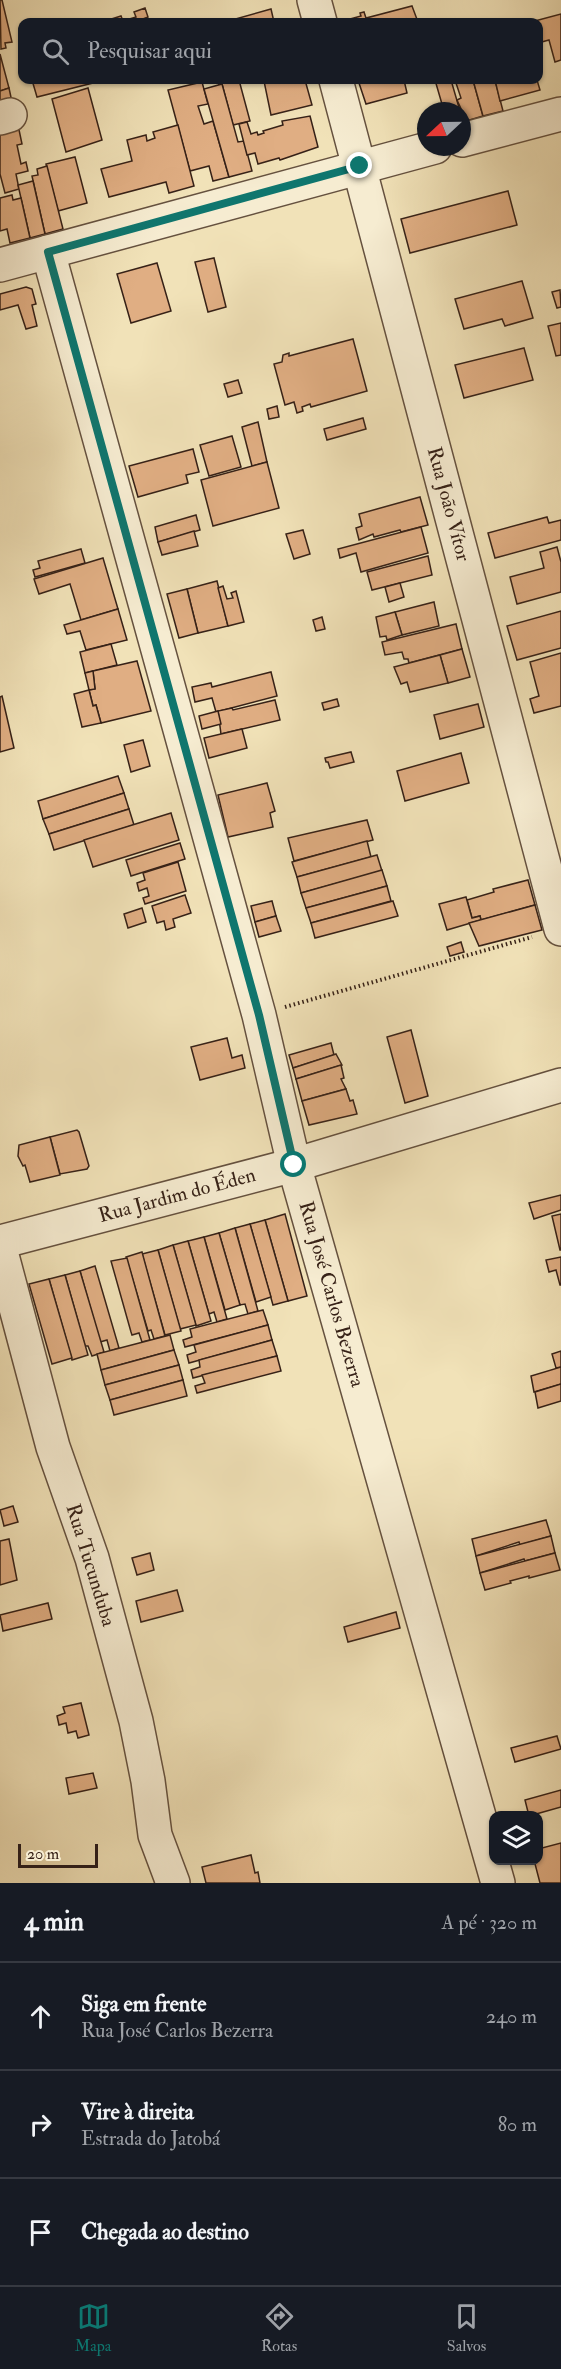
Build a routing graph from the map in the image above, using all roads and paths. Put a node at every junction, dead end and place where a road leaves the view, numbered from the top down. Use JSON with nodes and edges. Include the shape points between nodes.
{"nodes":[{"id":1,"x":314,"y":0,"type":"edge"},
{"id":2,"x":319,"y":18,"type":"edge"},
{"id":3,"x":337,"y":84,"type":"edge"},
{"id":4,"x":561,"y":114,"type":"edge"},
{"id":5,"x":471,"y":138,"type":"edge"},
{"id":6,"x":417,"y":152,"type":"edge"},
{"id":7,"x":360,"y":166,"type":"junction"},
{"id":8,"x":48,"y":252,"type":"junction"},
{"id":9,"x":0,"y":265,"type":"edge"},
{"id":10,"x":561,"y":929,"type":"edge"},
{"id":11,"x":259,"y":1015,"type":"junction"},
{"id":12,"x":561,"y":1085,"type":"edge"},
{"id":13,"x":294,"y":1165,"type":"junction"},
{"id":14,"x":0,"y":1242,"type":"edge"},
{"id":15,"x":0,"y":1248,"type":"edge"},
{"id":16,"x":173,"y":1883,"type":"edge"},
{"id":17,"x":498,"y":1883,"type":"edge"}],
"edges":[{"from":1,"to":2,"type":"street"},
{"from":3,"to":7,"type":"street","name":"Rua João Vítor"},
{"from":4,"to":5,"type":"street"},
{"from":6,"to":7,"type":"street"},
{"from":7,"to":8,"type":"street"},
{"from":7,"to":10,"type":"street","name":"Rua João Vítor"},
{"from":8,"to":9,"type":"street"},
{"from":8,"to":11,"type":"street","name":"Rua José Carlos Bezerra"},
{"from":10,"to":11,"type":"path"},
{"from":11,"to":13,"type":"street","name":"Rua José Carlos Bezerra"},
{"from":12,"to":13,"type":"street","name":"Rua Jardim do Éden"},
{"from":13,"to":14,"type":"street","name":"Rua Jardim do Éden"},
{"from":13,"to":17,"type":"street","name":"Rua José Carlos Bezerra"},
{"from":15,"to":16,"type":"street","name":"Rua Tucunduba","via":[[53,1447],[92,1558],[136,1721],[155,1835]]}]}
